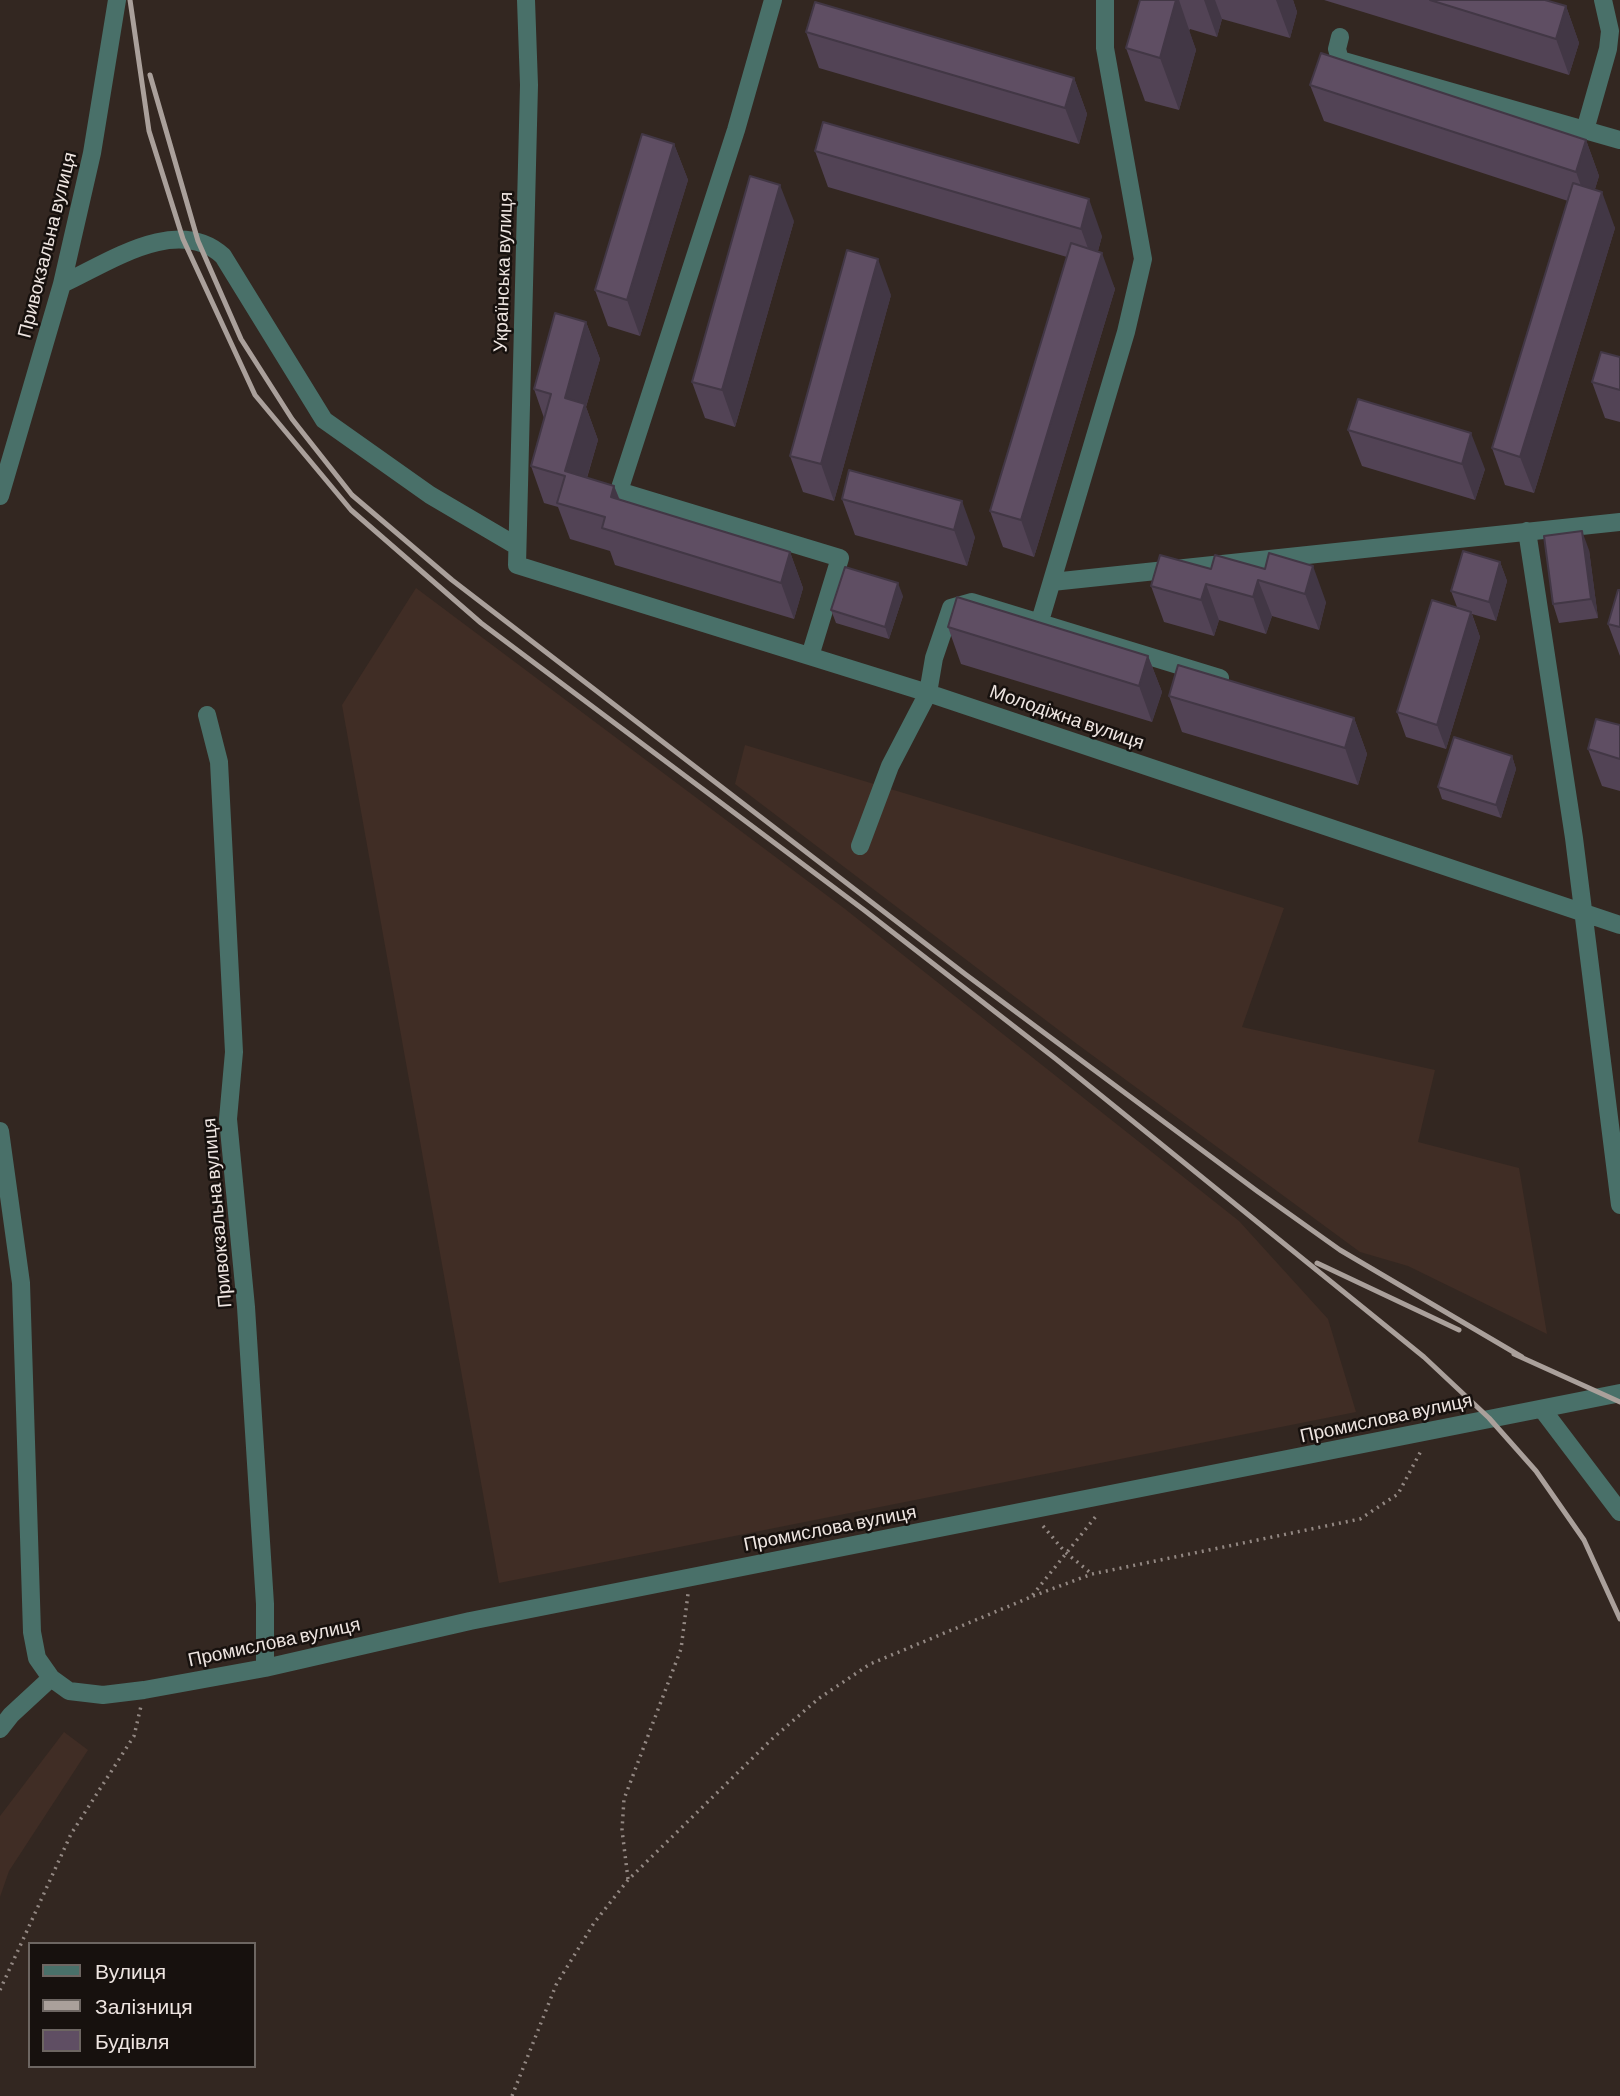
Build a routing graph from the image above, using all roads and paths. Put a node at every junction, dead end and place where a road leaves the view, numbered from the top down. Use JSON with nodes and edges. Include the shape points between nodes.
{"nodes":[{"id":1,"x":117,"y":0,"type":"edge"},
{"id":2,"x":526,"y":0,"type":"edge"},
{"id":3,"x":773,"y":0,"type":"edge"},
{"id":4,"x":1105,"y":0,"type":"edge"},
{"id":5,"x":1603,"y":0,"type":"edge"},
{"id":6,"x":1340,"y":37,"type":"dead end"},
{"id":7,"x":1585,"y":130,"type":"junction"},
{"id":8,"x":1620,"y":140,"type":"edge"},
{"id":9,"x":62,"y":284,"type":"junction"},
{"id":10,"x":0,"y":496,"type":"edge"},
{"id":11,"x":1620,"y":522,"type":"edge"},
{"id":12,"x":1527,"y":531,"type":"junction"},
{"id":13,"x":515,"y":545,"type":"junction"},
{"id":14,"x":1052,"y":582,"type":"junction"},
{"id":15,"x":1040,"y":621,"type":"junction"},
{"id":16,"x":810,"y":656,"type":"junction"},
{"id":17,"x":1240,"y":684,"type":"edge"},
{"id":18,"x":928,"y":692,"type":"junction"},
{"id":19,"x":207,"y":715,"type":"dead end"},
{"id":20,"x":860,"y":846,"type":"dead end"},
{"id":21,"x":1583,"y":914,"type":"junction"},
{"id":22,"x":1620,"y":925,"type":"edge"},
{"id":23,"x":0,"y":1131,"type":"edge"},
{"id":24,"x":1620,"y":1205,"type":"edge"},
{"id":25,"x":1620,"y":1393,"type":"edge"},
{"id":26,"x":1542,"y":1409,"type":"junction"},
{"id":27,"x":1434,"y":1429,"type":"junction"},
{"id":28,"x":1114,"y":1496,"type":"junction"},
{"id":29,"x":1030,"y":1510,"type":"junction"},
{"id":30,"x":1620,"y":1512,"type":"edge"},
{"id":31,"x":1065,"y":1552,"type":"junction"},
{"id":32,"x":1093,"y":1574,"type":"junction"},
{"id":33,"x":690,"y":1578,"type":"junction"},
{"id":34,"x":1031,"y":1597,"type":"junction"},
{"id":35,"x":265,"y":1668,"type":"junction"},
{"id":36,"x":51,"y":1678,"type":"junction"},
{"id":37,"x":144,"y":1690,"type":"junction"},
{"id":38,"x":0,"y":1729,"type":"edge"},
{"id":39,"x":628,"y":1880,"type":"junction"},
{"id":40,"x":0,"y":1990,"type":"edge"},
{"id":41,"x":512,"y":2096,"type":"edge"}],
"edges":[{"from":1,"to":9,"type":"street","name":"Привокзальна вулиця","via":[[92,153]]},
{"from":2,"to":13,"type":"street","name":"Українська вулиця","via":[[530,85]]},
{"from":3,"to":16,"type":"street","via":[[736,130],[619,491],[840,558]]},
{"from":4,"to":14,"type":"street","via":[[1105,48],[1143,259]]},
{"from":5,"to":7,"type":"street","via":[[1610,32],[1608,49]]},
{"from":6,"to":7,"type":"street","via":[[1340,60]]},
{"from":7,"to":8,"type":"street"},
{"from":9,"to":10,"type":"street","name":"Привокзальна вулиця"},
{"from":9,"to":13,"type":"street","via":[[168,239],[209,244],[223,256],[324,420],[430,495]]},
{"from":11,"to":12,"type":"street"},
{"from":12,"to":14,"type":"street"},
{"from":12,"to":21,"type":"street"},
{"from":13,"to":16,"type":"street","name":"Молодіжна вулиця","via":[[517,565]]},
{"from":14,"to":15,"type":"street"},
{"from":15,"to":17,"type":"street"},
{"from":15,"to":18,"type":"street","via":[[972,602],[951,608]]},
{"from":16,"to":18,"type":"street","name":"Молодіжна вулиця"},
{"from":18,"to":20,"type":"street","via":[[890,766]]},
{"from":18,"to":21,"type":"street","name":"Молодіжна вулиця"},
{"from":19,"to":35,"type":"street","name":"Привокзальна вулиця","via":[[220,776],[234,1052],[228,1119],[246,1307]]},
{"from":21,"to":22,"type":"street","name":"Молодіжна вулиця"},
{"from":21,"to":24,"type":"street"},
{"from":23,"to":36,"type":"street","via":[[21,1283],[32,1632],[37,1658]]},
{"from":25,"to":26,"type":"street","name":"Промислова вулиця"},
{"from":26,"to":27,"type":"street","name":"Промислова вулиця"},
{"from":26,"to":30,"type":"street"},
{"from":27,"to":28,"type":"street","name":"Промислова вулиця"},
{"from":27,"to":32,"type":"path","via":[[1398,1494],[1360,1519]]},
{"from":28,"to":29,"type":"street","name":"Промислова вулиця"},
{"from":28,"to":31,"type":"path"},
{"from":29,"to":31,"type":"path"},
{"from":29,"to":33,"type":"street","name":"Промислова вулиця"},
{"from":31,"to":32,"type":"path"},
{"from":31,"to":34,"type":"path"},
{"from":32,"to":34,"type":"path"},
{"from":33,"to":35,"type":"street","name":"Промислова вулиця","via":[[470,1621]]},
{"from":33,"to":39,"type":"path","via":[[681,1649],[624,1799],[622,1830]]},
{"from":34,"to":39,"type":"path","via":[[870,1664],[818,1699]]},
{"from":35,"to":37,"type":"street","name":"Промислова вулиця"},
{"from":36,"to":37,"type":"street","name":"Промислова вулиця","via":[[69,1691],[103,1695]]},
{"from":36,"to":38,"type":"street"},
{"from":37,"to":40,"type":"path","via":[[134,1736],[71,1834]]},
{"from":39,"to":41,"type":"path","via":[[594,1923],[556,1985]]}]}
